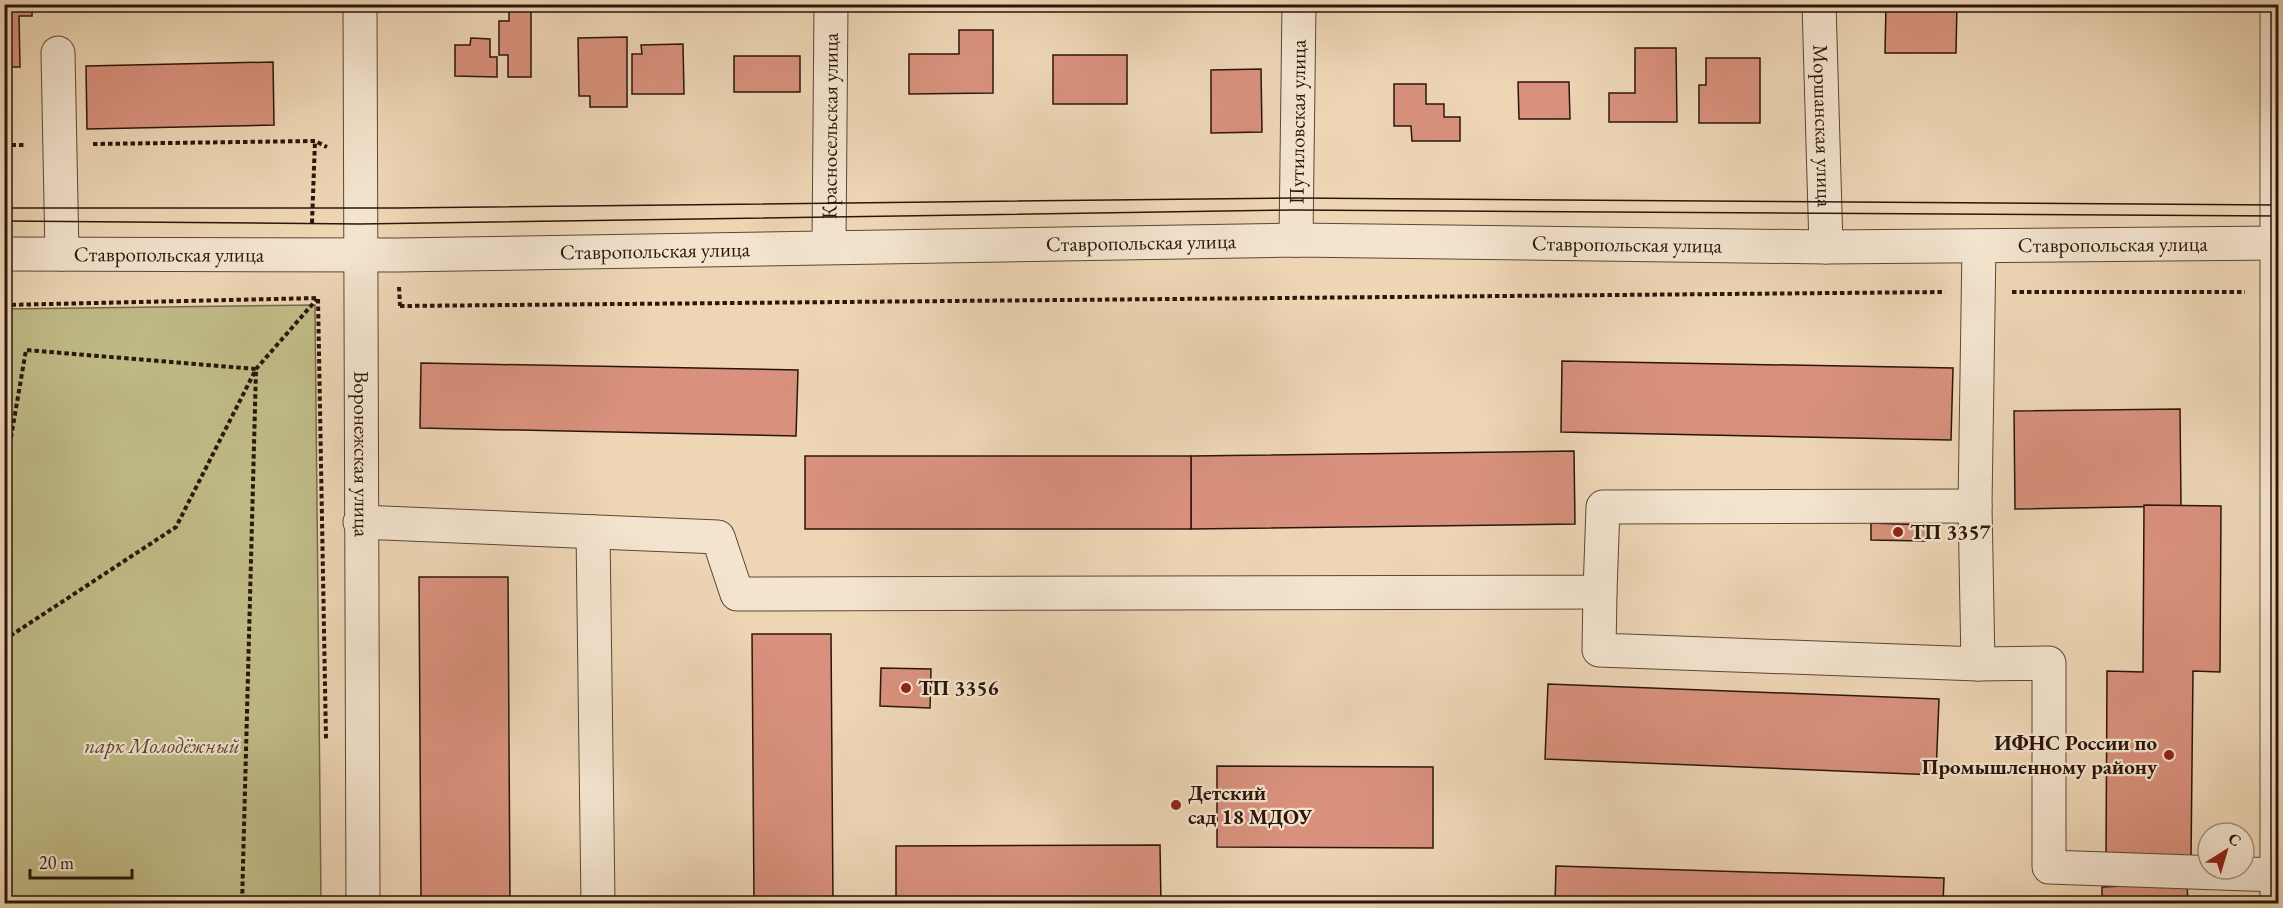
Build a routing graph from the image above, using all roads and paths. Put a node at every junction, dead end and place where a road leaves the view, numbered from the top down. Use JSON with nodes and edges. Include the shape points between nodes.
{"nodes":[{"id":1,"x":360,"y":4,"type":"edge"},
{"id":2,"x":831,"y":4,"type":"edge"},
{"id":3,"x":1299,"y":4,"type":"edge"},
{"id":4,"x":1819,"y":4,"type":"edge"},
{"id":5,"x":2277,"y":4,"type":"edge"},
{"id":6,"x":58,"y":53,"type":"dead end"},
{"id":7,"x":59,"y":144,"type":"junction"},
{"id":8,"x":4,"y":145,"type":"edge"},
{"id":9,"x":2278,"y":154,"type":"edge"},
{"id":10,"x":360,"y":165,"type":"junction"},
{"id":11,"x":1296,"y":240,"type":"junction"},
{"id":12,"x":2278,"y":243,"type":"edge"},
{"id":13,"x":830,"y":246,"type":"junction"},
{"id":14,"x":1979,"y":246,"type":"junction"},
{"id":15,"x":1826,"y":247,"type":"junction"},
{"id":16,"x":4,"y":254,"type":"edge"},
{"id":17,"x":62,"y":254,"type":"junction"},
{"id":18,"x":361,"y":254,"type":"junction"},
{"id":19,"x":1979,"y":291,"type":"junction"},
{"id":20,"x":2276,"y":292,"type":"junction"},
{"id":21,"x":318,"y":298,"type":"junction"},
{"id":22,"x":4,"y":305,"type":"edge"},
{"id":23,"x":400,"y":306,"type":"dead end"},
{"id":24,"x":256,"y":369,"type":"junction"},
{"id":25,"x":4,"y":458,"type":"edge"},
{"id":26,"x":1975,"y":506,"type":"junction"},
{"id":27,"x":360,"y":522,"type":"junction"},
{"id":28,"x":593,"y":532,"type":"junction"},
{"id":29,"x":1600,"y":592,"type":"junction"},
{"id":30,"x":4,"y":640,"type":"edge"},
{"id":31,"x":1978,"y":664,"type":"junction"},
{"id":32,"x":326,"y":749,"type":"dead end"},
{"id":33,"x":2277,"y":889,"type":"edge"},
{"id":34,"x":242,"y":903,"type":"edge"},
{"id":35,"x":363,"y":903,"type":"edge"},
{"id":36,"x":598,"y":903,"type":"edge"}],
"edges":[{"from":1,"to":10,"type":"street","name":"Воронежская улица"},
{"from":2,"to":13,"type":"street","name":"Красносельская улица"},
{"from":3,"to":11,"type":"street","name":"Путиловская улица"},
{"from":4,"to":15,"type":"street","name":"Моршанская улица"},
{"from":5,"to":9,"type":"street"},
{"from":6,"to":7,"type":"street"},
{"from":7,"to":8,"type":"path"},
{"from":7,"to":10,"type":"path","via":[[315,141]]},
{"from":7,"to":17,"type":"street"},
{"from":9,"to":12,"type":"street"},
{"from":10,"to":18,"type":"street","name":"Воронежская улица"},
{"from":11,"to":13,"type":"street","name":"Ставропольская улица"},
{"from":11,"to":15,"type":"street","name":"Ставропольская улица"},
{"from":12,"to":14,"type":"street","name":"Ставропольская улица"},
{"from":12,"to":20,"type":"street"},
{"from":13,"to":18,"type":"street","name":"Ставропольская улица"},
{"from":14,"to":15,"type":"street","name":"Ставропольская улица"},
{"from":14,"to":19,"type":"street"},
{"from":16,"to":17,"type":"street","name":"Ставропольская улица"},
{"from":17,"to":18,"type":"street","name":"Ставропольская улица"},
{"from":18,"to":27,"type":"street","name":"Воронежская улица"},
{"from":19,"to":20,"type":"path"},
{"from":19,"to":23,"type":"path"},
{"from":19,"to":26,"type":"street"},
{"from":20,"to":33,"type":"street"},
{"from":21,"to":22,"type":"path"},
{"from":21,"to":24,"type":"path"},
{"from":21,"to":32,"type":"path"},
{"from":24,"to":25,"type":"path","via":[[26,350],[8,455]]},
{"from":24,"to":30,"type":"path","via":[[176,527]]},
{"from":24,"to":34,"type":"path"},
{"from":26,"to":29,"type":"street","via":[[1603,507]]},
{"from":26,"to":31,"type":"street"},
{"from":27,"to":28,"type":"street"},
{"from":27,"to":35,"type":"street","name":"Воронежская улица"},
{"from":28,"to":29,"type":"street","via":[[718,537],[737,594]]},
{"from":28,"to":36,"type":"street"},
{"from":29,"to":31,"type":"street","via":[[1599,650]]},
{"from":31,"to":33,"type":"street","via":[[2049,663],[2049,867]]}]}
